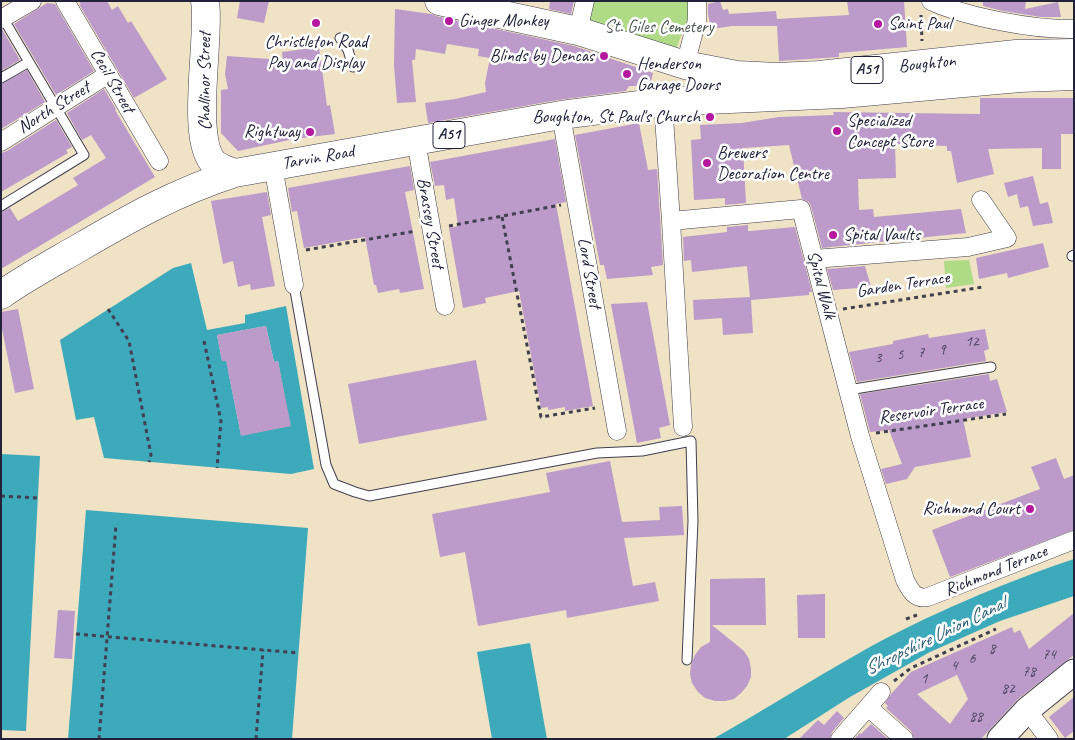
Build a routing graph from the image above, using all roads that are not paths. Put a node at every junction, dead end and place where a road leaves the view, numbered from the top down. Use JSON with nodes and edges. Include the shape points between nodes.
{"nodes":[{"id":1,"x":32,"y":1,"type":"edge"},
{"id":2,"x":66,"y":1,"type":"edge"},
{"id":3,"x":439,"y":1,"type":"edge"},
{"id":4,"x":585,"y":1,"type":"edge"},
{"id":5,"x":697,"y":1,"type":"edge"},
{"id":6,"x":206,"y":2,"type":"edge"},
{"id":7,"x":926,"y":6,"type":"edge"},
{"id":8,"x":2,"y":18,"type":"edge"},
{"id":9,"x":1074,"y":30,"type":"edge"},
{"id":10,"x":578,"y":31,"type":"junction"},
{"id":11,"x":340,"y":38,"type":"dead end"},
{"id":12,"x":1074,"y":53,"type":"edge"},
{"id":13,"x":29,"y":62,"type":"junction"},
{"id":14,"x":673,"y":62,"type":"junction"},
{"id":15,"x":353,"y":67,"type":"dead end"},
{"id":16,"x":107,"y":75,"type":"junction"},
{"id":17,"x":1074,"y":76,"type":"edge"},
{"id":18,"x":1,"y":78,"type":"edge"},
{"id":19,"x":663,"y":102,"type":"junction"},
{"id":20,"x":55,"y":108,"type":"junction"},
{"id":21,"x":561,"y":115,"type":"junction"},
{"id":22,"x":202,"y":123,"type":"junction"},
{"id":23,"x":416,"y":141,"type":"junction"},
{"id":24,"x":1,"y":142,"type":"edge"},
{"id":25,"x":159,"y":161,"type":"dead end"},
{"id":26,"x":273,"y":166,"type":"junction"},
{"id":27,"x":235,"y":174,"type":"junction"},
{"id":28,"x":164,"y":200,"type":"junction"},
{"id":29,"x":981,"y":200,"type":"dead end"},
{"id":30,"x":1,"y":206,"type":"edge"},
{"id":31,"x":671,"y":222,"type":"junction"},
{"id":32,"x":814,"y":260,"type":"junction"},
{"id":33,"x":294,"y":285,"type":"joint"},
{"id":34,"x":1,"y":295,"type":"edge"},
{"id":35,"x":445,"y":306,"type":"dead end"},
{"id":36,"x":991,"y":367,"type":"dead end"},
{"id":37,"x":848,"y":390,"type":"junction"},
{"id":38,"x":683,"y":427,"type":"dead end"},
{"id":39,"x":617,"y":431,"type":"dead end"},
{"id":40,"x":1074,"y":540,"type":"edge"},
{"id":41,"x":918,"y":597,"type":"joint"},
{"id":42,"x":687,"y":660,"type":"dead end"},
{"id":43,"x":1074,"y":672,"type":"edge"},
{"id":44,"x":881,"y":692,"type":"road end"},
{"id":45,"x":868,"y":707,"type":"junction"},
{"id":46,"x":1027,"y":710,"type":"junction"},
{"id":47,"x":840,"y":739,"type":"edge"},
{"id":48,"x":904,"y":739,"type":"edge"},
{"id":49,"x":1000,"y":739,"type":"edge"},
{"id":50,"x":1049,"y":739,"type":"edge"}],
"edges":[{"from":1,"to":8,"type":"street"},
{"from":2,"to":16,"type":"street","name":"Cecil Street"},
{"from":3,"to":10,"type":"highway","number":"A51"},
{"from":4,"to":10,"type":"street"},
{"from":5,"to":14,"type":"street","via":[[697,20]]},
{"from":6,"to":22,"type":"highway","name":"Challinor Street"},
{"from":7,"to":9,"type":"street","via":[[942,6],[1002,21]]},
{"from":8,"to":13,"type":"lane"},
{"from":10,"to":14,"type":"highway","number":"A51"},
{"from":11,"to":15,"type":"lane"},
{"from":12,"to":14,"type":"highway","name":"Boughton","number":"A51","via":[[1016,54],[777,77],[737,75]]},
{"from":13,"to":18,"type":"lane"},
{"from":13,"to":20,"type":"lane"},
{"from":14,"to":19,"type":"highway","via":[[666,75]]},
{"from":16,"to":20,"type":"street","name":"North Street"},
{"from":16,"to":25,"type":"street","name":"Cecil Street"},
{"from":17,"to":19,"type":"highway","name":"Boughton","number":"A51","via":[[832,94]]},
{"from":19,"to":21,"type":"highway","name":"Tarvin Road","number":"A51"},
{"from":19,"to":31,"type":"street"},
{"from":20,"to":24,"type":"street","name":"North Street"},
{"from":20,"to":30,"type":"lane","via":[[84,155]]},
{"from":21,"to":23,"type":"highway","name":"Tarvin Road","number":"A51"},
{"from":21,"to":39,"type":"street","name":"Lord Street"},
{"from":22,"to":27,"type":"highway","name":"Challinor Street","via":[[206,151],[215,164]]},
{"from":22,"to":28,"type":"highway","via":[[198,150],[190,172]]},
{"from":23,"to":26,"type":"highway","name":"Tarvin Road","number":"A51"},
{"from":23,"to":35,"type":"street","name":"Brassey Street"},
{"from":26,"to":27,"type":"highway","name":"Tarvin Road","number":"A51"},
{"from":26,"to":33,"type":"street"},
{"from":27,"to":28,"type":"highway","name":"Tarvin Road","number":"A51"},
{"from":28,"to":34,"type":"highway","name":"Tarvin Road","number":"A51"},
{"from":29,"to":32,"type":"street","via":[[1007,238],[968,247]]},
{"from":31,"to":32,"type":"street","name":"Spital Walk","via":[[801,209]]},
{"from":31,"to":38,"type":"street"},
{"from":32,"to":37,"type":"street","name":"Spital Walk"},
{"from":33,"to":42,"type":"lane","via":[[326,466],[334,484],[369,496],[597,453],[642,451],[691,441],[693,520]]},
{"from":36,"to":37,"type":"lane"},
{"from":37,"to":41,"type":"street","name":"Spital Walk","via":[[905,580]]},
{"from":40,"to":41,"type":"street","name":"Richmond Terrace","via":[[941,593]]},
{"from":43,"to":46,"type":"street"},
{"from":44,"to":45,"type":"street"},
{"from":45,"to":47,"type":"street"},
{"from":45,"to":48,"type":"street"},
{"from":46,"to":49,"type":"street"},
{"from":46,"to":50,"type":"street"}]}
